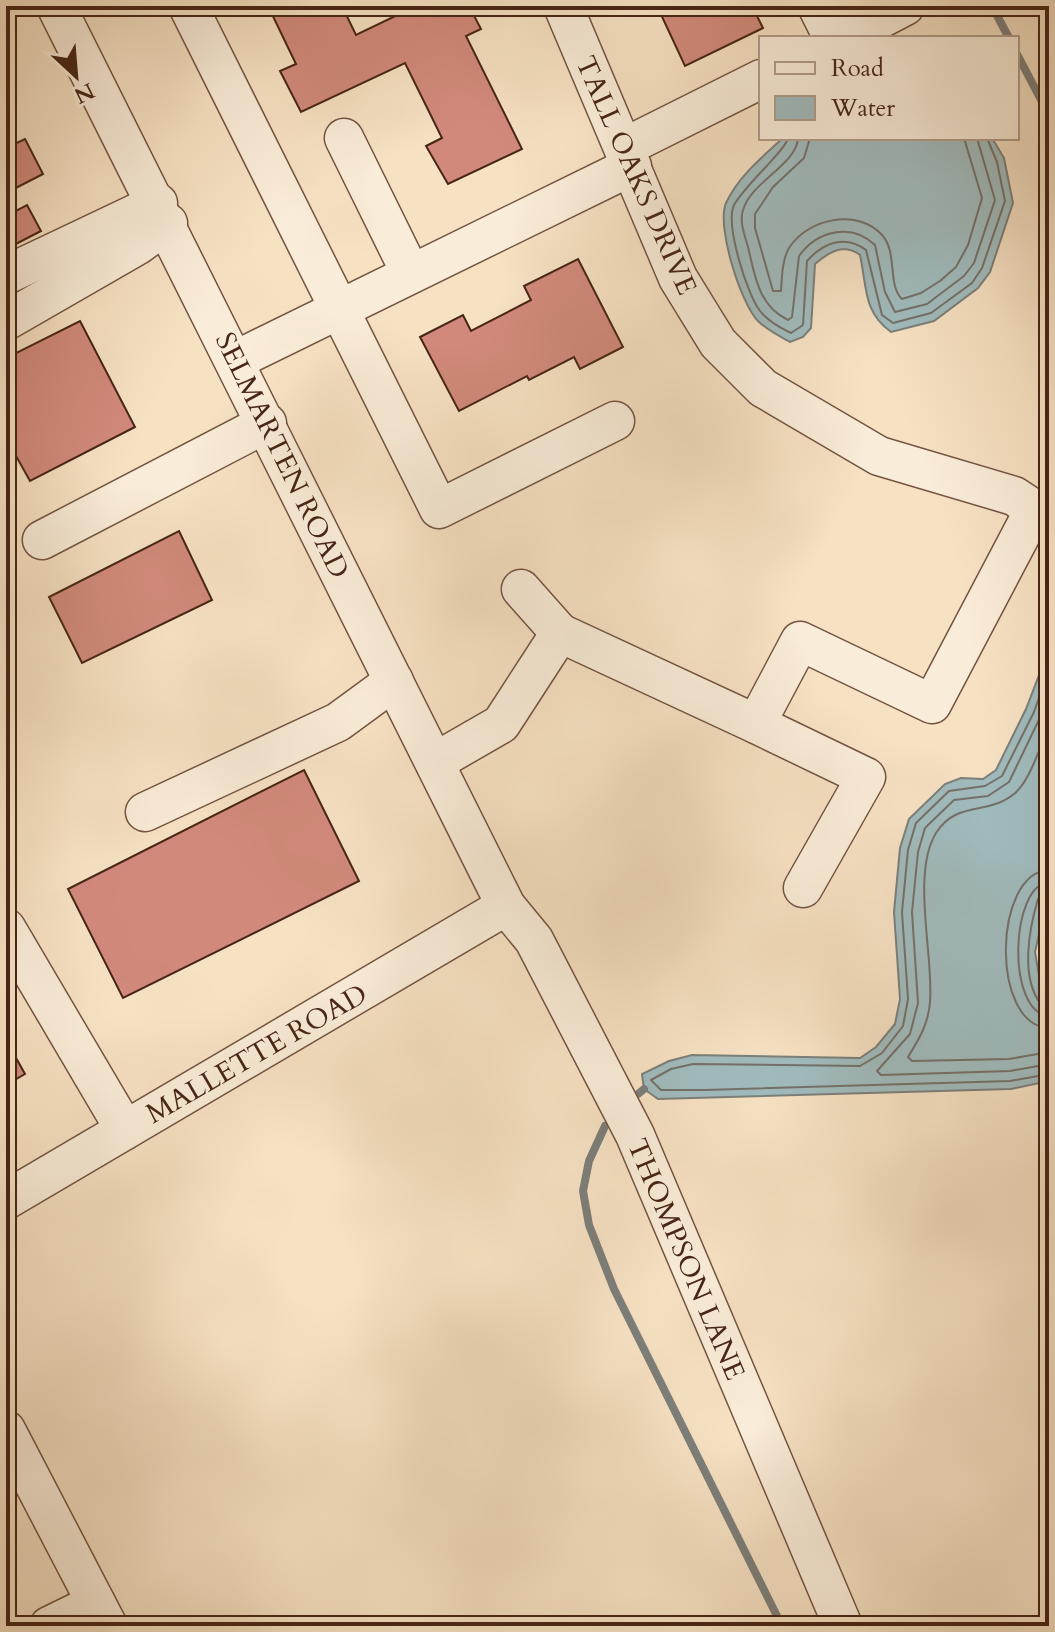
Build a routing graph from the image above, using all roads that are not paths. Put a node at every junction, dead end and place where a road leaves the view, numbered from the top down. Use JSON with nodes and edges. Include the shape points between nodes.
{"nodes":[{"id":1,"x":56,"y":6,"type":"edge"},
{"id":2,"x":188,"y":6,"type":"edge"},
{"id":3,"x":563,"y":6,"type":"edge"},
{"id":4,"x":817,"y":6,"type":"edge"},
{"id":5,"x":905,"y":6,"type":"edge"},
{"id":6,"x":832,"y":36,"type":"edge"},
{"id":7,"x":848,"y":36,"type":"edge"},
{"id":8,"x":759,"y":80,"type":"edge"},
{"id":9,"x":344,"y":138,"type":"dead end"},
{"id":10,"x":628,"y":156,"type":"junction"},
{"id":11,"x":163,"y":213,"type":"junction"},
{"id":12,"x":410,"y":272,"type":"junction"},
{"id":13,"x":6,"y":275,"type":"edge"},
{"id":14,"x":338,"y":308,"type":"junction"},
{"id":15,"x":6,"y":321,"type":"edge"},
{"id":16,"x":236,"y":360,"type":"junction"},
{"id":17,"x":615,"y":421,"type":"dead end"},
{"id":18,"x":267,"y":423,"type":"junction"},
{"id":19,"x":1042,"y":514,"type":"edge"},
{"id":20,"x":42,"y":540,"type":"dead end"},
{"id":21,"x":521,"y":589,"type":"dead end"},
{"id":22,"x":560,"y":633,"type":"junction"},
{"id":23,"x":394,"y":681,"type":"junction"},
{"id":24,"x":756,"y":724,"type":"junction"},
{"id":25,"x":435,"y":762,"type":"junction"},
{"id":26,"x":145,"y":812,"type":"dead end"},
{"id":27,"x":803,"y":888,"type":"dead end"},
{"id":28,"x":506,"y":906,"type":"junction"},
{"id":29,"x":6,"y":928,"type":"edge"},
{"id":30,"x":125,"y":1130,"type":"junction"},
{"id":31,"x":6,"y":1200,"type":"edge"},
{"id":32,"x":6,"y":1430,"type":"edge"},
{"id":33,"x":102,"y":1614,"type":"edge"},
{"id":34,"x":49,"y":1626,"type":"edge"},
{"id":35,"x":843,"y":1626,"type":"edge"}],
"edges":[{"from":1,"to":11,"type":"street","name":"SELMARTEN ROAD"},
{"from":2,"to":14,"type":"street"},
{"from":3,"to":10,"type":"street","name":"TALL OAKS DRIVE"},
{"from":4,"to":6,"type":"street"},
{"from":5,"to":7,"type":"street"},
{"from":8,"to":10,"type":"street"},
{"from":9,"to":12,"type":"street"},
{"from":10,"to":12,"type":"street"},
{"from":10,"to":19,"type":"street","name":"TALL OAKS DRIVE","via":[[678,278],[718,343],[763,388],[879,456],[1014,496]]},
{"from":11,"to":13,"type":"street"},
{"from":11,"to":15,"type":"street","via":[[138,245]]},
{"from":11,"to":16,"type":"street","name":"SELMARTEN ROAD"},
{"from":12,"to":14,"type":"street"},
{"from":14,"to":16,"type":"street"},
{"from":14,"to":17,"type":"street","via":[[439,509]]},
{"from":16,"to":18,"type":"street","name":"SELMARTEN ROAD"},
{"from":18,"to":20,"type":"street"},
{"from":18,"to":23,"type":"street","name":"SELMARTEN ROAD"},
{"from":19,"to":24,"type":"street","via":[[932,704],[800,641]]},
{"from":21,"to":22,"type":"street"},
{"from":22,"to":24,"type":"street"},
{"from":22,"to":25,"type":"street","via":[[501,724]]},
{"from":23,"to":25,"type":"street","name":"SELMARTEN ROAD"},
{"from":23,"to":26,"type":"street","via":[[338,722]]},
{"from":24,"to":27,"type":"street","via":[[866,777]]},
{"from":25,"to":28,"type":"street","name":"SELMARTEN ROAD"},
{"from":28,"to":30,"type":"street","name":"MALLETTE ROAD"},
{"from":28,"to":35,"type":"street","name":"THOMPSON LANE","via":[[534,940],[635,1135]]},
{"from":29,"to":30,"type":"street"},
{"from":30,"to":31,"type":"street","name":"MALLETTE ROAD"},
{"from":32,"to":33,"type":"street"},
{"from":33,"to":34,"type":"street"}]}
